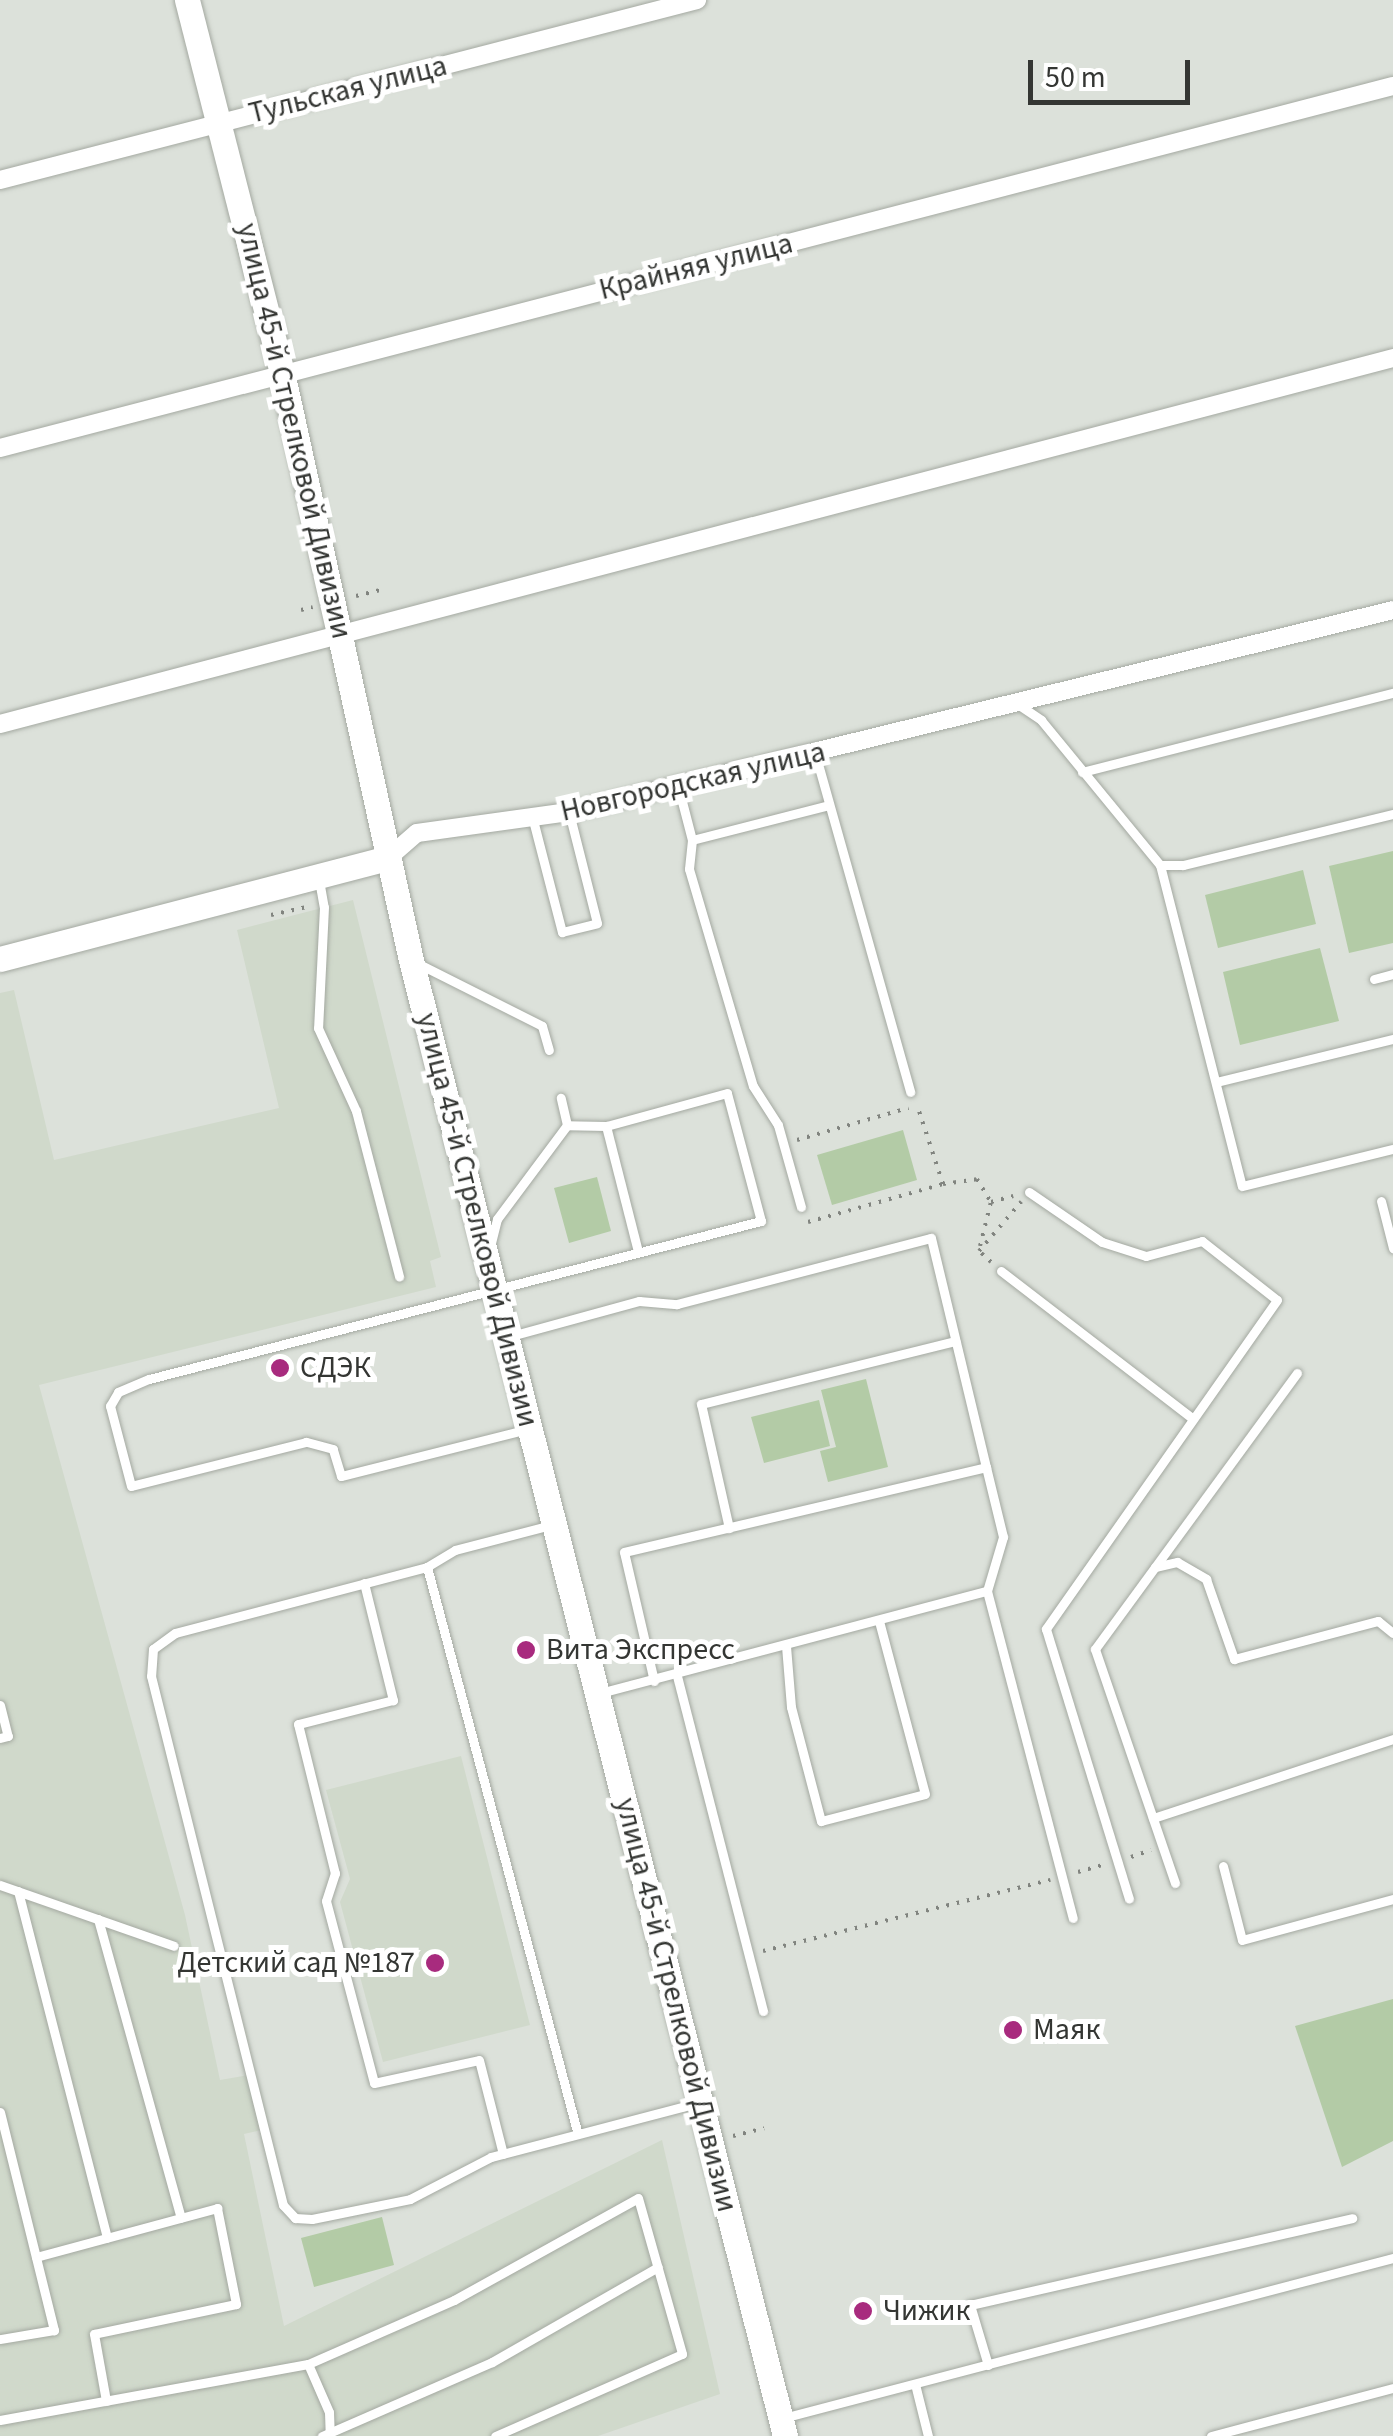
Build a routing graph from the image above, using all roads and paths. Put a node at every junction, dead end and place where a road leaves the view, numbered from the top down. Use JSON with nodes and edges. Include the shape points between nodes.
{"nodes":[{"id":1,"x":187,"y":0,"type":"edge"},
{"id":2,"x":697,"y":0,"type":"edge"},
{"id":3,"x":1393,"y":86,"type":"edge"},
{"id":4,"x":219,"y":124,"type":"junction"},
{"id":5,"x":0,"y":180,"type":"edge"},
{"id":6,"x":1393,"y":358,"type":"edge"},
{"id":7,"x":282,"y":372,"type":"junction"},
{"id":8,"x":0,"y":448,"type":"edge"},
{"id":9,"x":1393,"y":610,"type":"edge"},
{"id":10,"x":342,"y":633,"type":"junction"},
{"id":11,"x":1393,"y":694,"type":"edge"},
{"id":12,"x":1018,"y":704,"type":"junction"},
{"id":13,"x":0,"y":724,"type":"edge"},
{"id":14,"x":815,"y":753,"type":"junction"},
{"id":15,"x":1082,"y":772,"type":"junction"},
{"id":16,"x":678,"y":786,"type":"junction"},
{"id":17,"x":830,"y":805,"type":"junction"},
{"id":18,"x":569,"y":812,"type":"junction"},
{"id":19,"x":1393,"y":814,"type":"edge"},
{"id":20,"x":533,"y":820,"type":"junction"},
{"id":21,"x":692,"y":840,"type":"junction"},
{"id":22,"x":388,"y":858,"type":"junction"},
{"id":23,"x":1160,"y":866,"type":"junction"},
{"id":24,"x":321,"y":891,"type":"junction"},
{"id":25,"x":256,"y":918,"type":"dead end"},
{"id":26,"x":0,"y":959,"type":"edge"},
{"id":27,"x":412,"y":960,"type":"junction"},
{"id":28,"x":1393,"y":974,"type":"edge"},
{"id":29,"x":1374,"y":979,"type":"dead end"},
{"id":30,"x":1393,"y":1038,"type":"edge"},
{"id":31,"x":548,"y":1050,"type":"dead end"},
{"id":32,"x":1216,"y":1082,"type":"junction"},
{"id":33,"x":910,"y":1092,"type":"dead end"},
{"id":34,"x":561,"y":1098,"type":"dead end"},
{"id":35,"x":566,"y":1125,"type":"junction"},
{"id":36,"x":606,"y":1126,"type":"junction"},
{"id":37,"x":784,"y":1144,"type":"junction"},
{"id":38,"x":1393,"y":1149,"type":"edge"},
{"id":39,"x":942,"y":1184,"type":"junction"},
{"id":40,"x":1029,"y":1192,"type":"junction"},
{"id":41,"x":1380,"y":1201,"type":"dead end"},
{"id":42,"x":991,"y":1202,"type":"junction"},
{"id":43,"x":801,"y":1207,"type":"joint"},
{"id":44,"x":1393,"y":1248,"type":"edge"},
{"id":45,"x":979,"y":1251,"type":"junction"},
{"id":46,"x":638,"y":1252,"type":"junction"},
{"id":47,"x":488,"y":1260,"type":"junction"},
{"id":48,"x":1001,"y":1272,"type":"joint"},
{"id":49,"x":399,"y":1276,"type":"dead end"},
{"id":50,"x":495,"y":1292,"type":"junction"},
{"id":51,"x":507,"y":1337,"type":"junction"},
{"id":52,"x":956,"y":1341,"type":"junction"},
{"id":53,"x":1297,"y":1373,"type":"dead end"},
{"id":54,"x":1193,"y":1419,"type":"junction"},
{"id":55,"x":530,"y":1428,"type":"junction"},
{"id":56,"x":986,"y":1467,"type":"junction"},
{"id":57,"x":554,"y":1524,"type":"junction"},
{"id":58,"x":729,"y":1528,"type":"junction"},
{"id":59,"x":1155,"y":1567,"type":"junction"},
{"id":60,"x":427,"y":1568,"type":"junction"},
{"id":61,"x":364,"y":1583,"type":"junction"},
{"id":62,"x":986,"y":1591,"type":"junction"},
{"id":63,"x":878,"y":1620,"type":"junction"},
{"id":64,"x":1393,"y":1634,"type":"edge"},
{"id":65,"x":786,"y":1646,"type":"junction"},
{"id":66,"x":677,"y":1676,"type":"junction"},
{"id":67,"x":654,"y":1681,"type":"junction"},
{"id":68,"x":597,"y":1694,"type":"junction"},
{"id":69,"x":0,"y":1705,"type":"edge"},
{"id":70,"x":0,"y":1738,"type":"edge"},
{"id":71,"x":1393,"y":1739,"type":"edge"},
{"id":72,"x":1153,"y":1818,"type":"junction"},
{"id":73,"x":1163,"y":1846,"type":"junction"},
{"id":74,"x":1118,"y":1861,"type":"junction"},
{"id":75,"x":1223,"y":1866,"type":"dead end"},
{"id":76,"x":1062,"y":1876,"type":"junction"},
{"id":77,"x":1175,"y":1882,"type":"dead end"},
{"id":78,"x":0,"y":1885,"type":"edge"},
{"id":79,"x":18,"y":1891,"type":"junction"},
{"id":80,"x":1129,"y":1898,"type":"dead end"},
{"id":81,"x":1393,"y":1898,"type":"edge"},
{"id":82,"x":1073,"y":1918,"type":"dead end"},
{"id":83,"x":98,"y":1919,"type":"junction"},
{"id":84,"x":174,"y":1946,"type":"dead end"},
{"id":85,"x":749,"y":1955,"type":"junction"},
{"id":86,"x":763,"y":2011,"type":"dead end"},
{"id":87,"x":700,"y":2102,"type":"junction"},
{"id":88,"x":0,"y":2112,"type":"edge"},
{"id":89,"x":764,"y":2128,"type":"dead end"},
{"id":90,"x":577,"y":2131,"type":"junction"},
{"id":91,"x":734,"y":2136,"type":"dead end"},
{"id":92,"x":503,"y":2154,"type":"junction"},
{"id":93,"x":182,"y":2218,"type":"junction"},
{"id":94,"x":1352,"y":2218,"type":"dead end"},
{"id":95,"x":107,"y":2238,"type":"junction"},
{"id":96,"x":36,"y":2256,"type":"junction"},
{"id":97,"x":1393,"y":2258,"type":"edge"},
{"id":98,"x":658,"y":2267,"type":"junction"},
{"id":99,"x":0,"y":2339,"type":"edge"},
{"id":100,"x":308,"y":2364,"type":"junction"},
{"id":101,"x":988,"y":2365,"type":"junction"},
{"id":102,"x":915,"y":2384,"type":"junction"},
{"id":103,"x":1393,"y":2388,"type":"edge"},
{"id":104,"x":106,"y":2401,"type":"junction"},
{"id":105,"x":0,"y":2420,"type":"edge"},
{"id":106,"x":782,"y":2427,"type":"edge"},
{"id":107,"x":327,"y":2435,"type":"edge"},
{"id":108,"x":495,"y":2436,"type":"edge"},
{"id":109,"x":928,"y":2436,"type":"edge"},
{"id":110,"x":1211,"y":2436,"type":"edge"}],
"edges":[{"from":1,"to":4,"type":"main road","name":"улица 45-й Стрелковой Дивизии"},
{"from":2,"to":4,"type":"street","name":"Тульская улица"},
{"from":3,"to":7,"type":"street","name":"Крайняя улица"},
{"from":4,"to":5,"type":"street","name":"Тульская улица"},
{"from":4,"to":7,"type":"main road","name":"улица 45-й Стрелковой Дивизии"},
{"from":6,"to":10,"type":"street"},
{"from":7,"to":8,"type":"street","name":"Крайняя улица"},
{"from":7,"to":10,"type":"main road","name":"улица 45-й Стрелковой Дивизии"},
{"from":9,"to":12,"type":"street","name":"Новгородская улица"},
{"from":10,"to":13,"type":"street"},
{"from":10,"to":22,"type":"main road","name":"улица 45-й Стрелковой Дивизии"},
{"from":11,"to":15,"type":"lane"},
{"from":12,"to":14,"type":"street","name":"Новгородская улица"},
{"from":12,"to":15,"type":"lane","via":[[1041,720]]},
{"from":14,"to":16,"type":"street","name":"Новгородская улица"},
{"from":14,"to":17,"type":"lane"},
{"from":15,"to":23,"type":"lane"},
{"from":16,"to":18,"type":"street","name":"Новгородская улица"},
{"from":16,"to":21,"type":"lane"},
{"from":17,"to":21,"type":"lane"},
{"from":17,"to":33,"type":"lane"},
{"from":18,"to":20,"type":"street","name":"Новгородская улица"},
{"from":18,"to":20,"type":"lane","via":[[597,922],[562,932]]},
{"from":19,"to":23,"type":"lane"},
{"from":20,"to":22,"type":"street","name":"Новгородская улица","via":[[418,833]]},
{"from":21,"to":37,"type":"lane","via":[[689,869],[753,1086]]},
{"from":22,"to":24,"type":"main road","name":"Новгородская улица"},
{"from":22,"to":27,"type":"main road","name":"улица 45-й Стрелковой Дивизии"},
{"from":23,"to":32,"type":"lane"},
{"from":24,"to":25,"type":"path"},
{"from":24,"to":26,"type":"main road","name":"Новгородская улица"},
{"from":24,"to":49,"type":"lane","via":[[318,1028],[356,1111]]},
{"from":27,"to":31,"type":"lane","via":[[542,1026]]},
{"from":27,"to":47,"type":"main road","name":"улица 45-й Стрелковой Дивизии"},
{"from":28,"to":29,"type":"lane"},
{"from":30,"to":32,"type":"lane"},
{"from":32,"to":38,"type":"lane","via":[[1242,1186]]},
{"from":34,"to":35,"type":"lane"},
{"from":35,"to":36,"type":"lane"},
{"from":35,"to":47,"type":"lane","via":[[496,1219]]},
{"from":36,"to":46,"type":"lane"},
{"from":36,"to":46,"type":"lane","via":[[727,1094],[762,1221]]},
{"from":37,"to":39,"type":"path","via":[[920,1104]]},
{"from":37,"to":43,"type":"lane"},
{"from":39,"to":42,"type":"path","via":[[977,1179]]},
{"from":39,"to":43,"type":"path","via":[[806,1223]]},
{"from":40,"to":42,"type":"path"},
{"from":40,"to":45,"type":"path"},
{"from":40,"to":54,"type":"lane","via":[[1102,1242],[1146,1256],[1202,1242],[1278,1300]]},
{"from":41,"to":44,"type":"lane"},
{"from":42,"to":45,"type":"path"},
{"from":45,"to":48,"type":"path"},
{"from":46,"to":50,"type":"lane"},
{"from":47,"to":50,"type":"main road","name":"улица 45-й Стрелковой Дивизии"},
{"from":48,"to":54,"type":"lane"},
{"from":50,"to":51,"type":"main road","name":"улица 45-й Стрелковой Дивизии"},
{"from":50,"to":55,"type":"lane","via":[[149,1379],[118,1392],[110,1406],[131,1486],[306,1442],[333,1449],[341,1476]]},
{"from":51,"to":52,"type":"lane","via":[[639,1301],[676,1304],[931,1238]]},
{"from":51,"to":55,"type":"main road","name":"улица 45-й Стрелковой Дивизии"},
{"from":52,"to":56,"type":"lane"},
{"from":52,"to":58,"type":"lane","via":[[701,1404]]},
{"from":53,"to":59,"type":"lane"},
{"from":54,"to":74,"type":"lane","via":[[1046,1628]]},
{"from":55,"to":57,"type":"main road","name":"улица 45-й Стрелковой Дивизии"},
{"from":56,"to":58,"type":"lane"},
{"from":56,"to":62,"type":"lane","via":[[1003,1537]]},
{"from":57,"to":60,"type":"lane","via":[[455,1550]]},
{"from":57,"to":68,"type":"main road","name":"улица 45-й Стрелковой Дивизии"},
{"from":58,"to":67,"type":"lane","via":[[624,1552]]},
{"from":59,"to":64,"type":"lane","via":[[1177,1562],[1206,1579],[1234,1660],[1378,1621]]},
{"from":59,"to":72,"type":"lane","via":[[1095,1649]]},
{"from":60,"to":61,"type":"lane"},
{"from":60,"to":90,"type":"lane"},
{"from":61,"to":92,"type":"lane","via":[[393,1700],[298,1724],[335,1872],[326,1901],[374,2083],[479,2060]]},
{"from":61,"to":92,"type":"lane","via":[[175,1633],[153,1649],[152,1676],[284,2205],[295,2218],[312,2220],[410,2199]]},
{"from":62,"to":63,"type":"lane"},
{"from":62,"to":76,"type":"lane"},
{"from":63,"to":65,"type":"lane"},
{"from":63,"to":65,"type":"lane","via":[[925,1794],[822,1822],[791,1707]]},
{"from":65,"to":66,"type":"lane"},
{"from":66,"to":67,"type":"lane"},
{"from":66,"to":85,"type":"lane"},
{"from":67,"to":68,"type":"lane"},
{"from":68,"to":87,"type":"main road","name":"улица 45-й Стрелковой Дивизии"},
{"from":69,"to":70,"type":"lane","via":[[8,1736]]},
{"from":71,"to":72,"type":"lane"},
{"from":72,"to":73,"type":"lane"},
{"from":73,"to":74,"type":"path"},
{"from":73,"to":77,"type":"lane"},
{"from":74,"to":76,"type":"path"},
{"from":74,"to":80,"type":"lane"},
{"from":75,"to":81,"type":"lane","via":[[1242,1940]]},
{"from":76,"to":82,"type":"lane"},
{"from":76,"to":85,"type":"path"},
{"from":78,"to":79,"type":"lane"},
{"from":79,"to":83,"type":"lane"},
{"from":79,"to":95,"type":"lane"},
{"from":83,"to":84,"type":"lane"},
{"from":83,"to":93,"type":"lane"},
{"from":85,"to":86,"type":"lane"},
{"from":87,"to":90,"type":"lane"},
{"from":87,"to":106,"type":"main road","name":"улица 45-й Стрелковой Дивизии"},
{"from":88,"to":96,"type":"lane"},
{"from":89,"to":91,"type":"path"},
{"from":90,"to":92,"type":"lane"},
{"from":93,"to":95,"type":"lane"},
{"from":93,"to":104,"type":"lane","via":[[218,2208],[236,2304],[94,2334]]},
{"from":94,"to":101,"type":"lane","via":[[970,2305]]},
{"from":95,"to":96,"type":"lane"},
{"from":96,"to":99,"type":"lane","via":[[54,2330]]},
{"from":97,"to":101,"type":"lane"},
{"from":98,"to":100,"type":"lane","via":[[638,2198],[454,2300]]},
{"from":98,"to":107,"type":"lane","via":[[492,2362]]},
{"from":98,"to":108,"type":"lane","via":[[682,2354]]},
{"from":100,"to":104,"type":"lane"},
{"from":100,"to":107,"type":"lane","via":[[329,2412]]},
{"from":101,"to":102,"type":"lane"},
{"from":102,"to":106,"type":"lane"},
{"from":102,"to":109,"type":"lane"},
{"from":103,"to":110,"type":"lane"},
{"from":104,"to":105,"type":"lane"}]}
